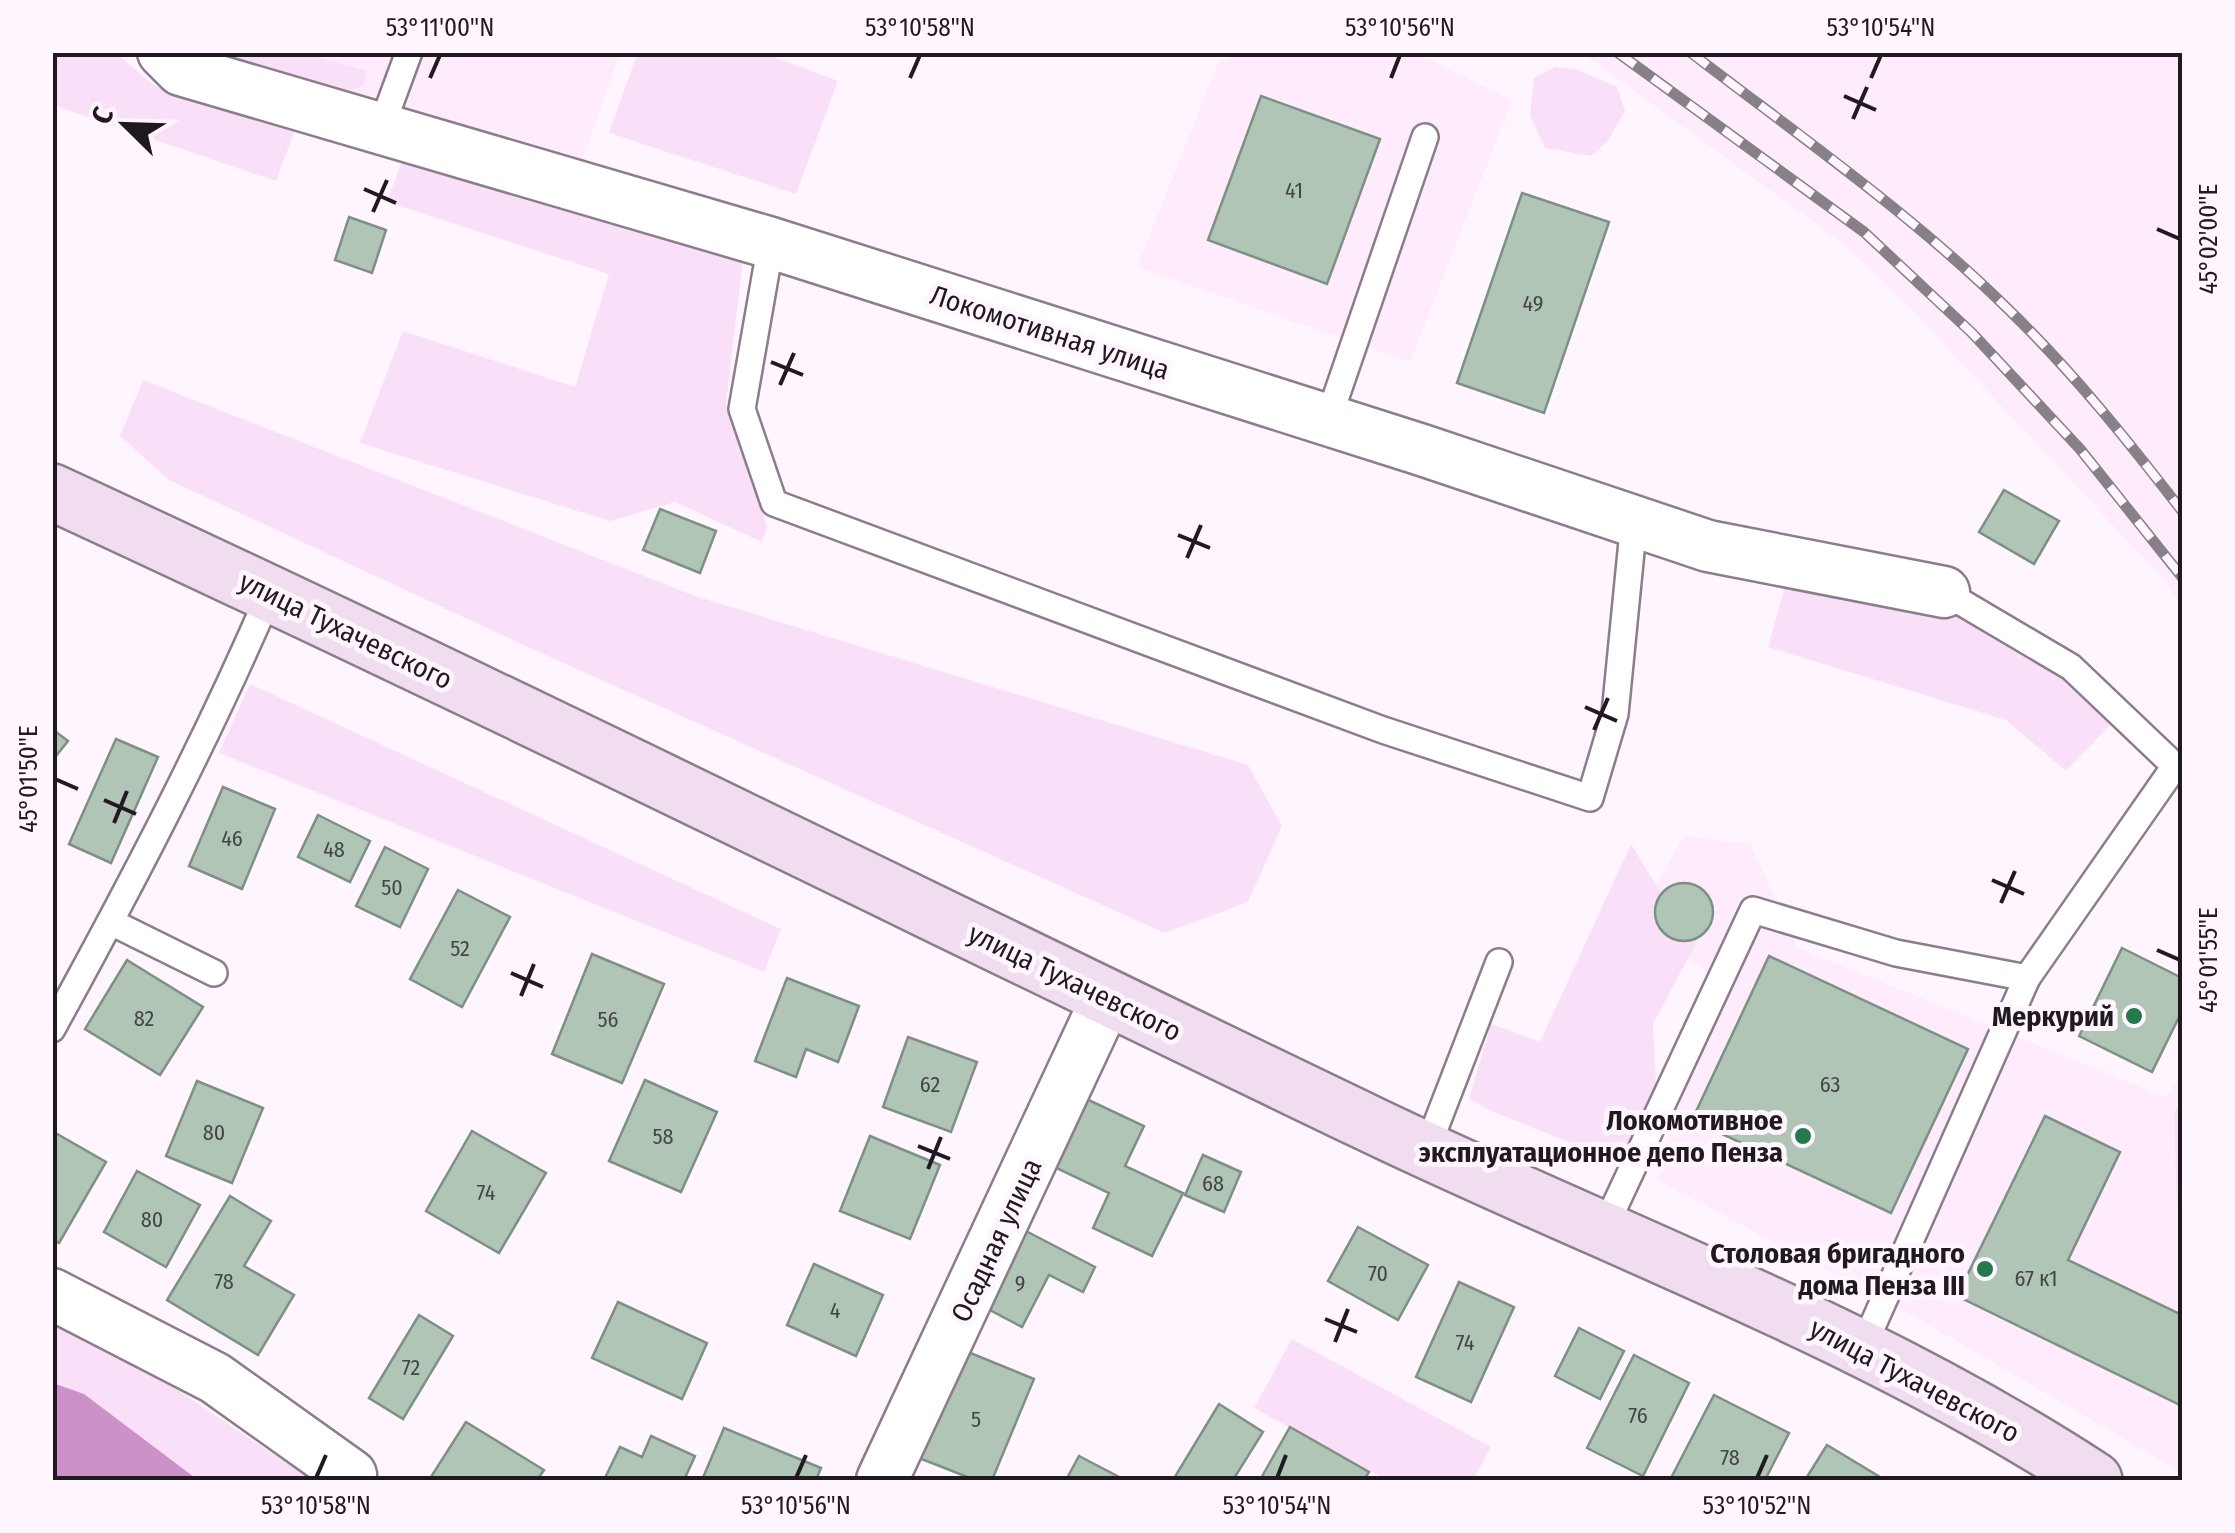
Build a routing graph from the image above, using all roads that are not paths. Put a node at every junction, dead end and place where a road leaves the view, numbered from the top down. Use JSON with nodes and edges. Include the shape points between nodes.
{"nodes":[{"id":1,"x":164,"y":52,"type":"edge"},
{"id":2,"x":408,"y":52,"type":"edge"},
{"id":3,"x":381,"y":128,"type":"junction"},
{"id":4,"x":1424,"y":137,"type":"dead end"},
{"id":5,"x":771,"y":243,"type":"junction"},
{"id":6,"x":1328,"y":420,"type":"junction"},
{"id":7,"x":52,"y":492,"type":"edge"},
{"id":8,"x":1634,"y":521,"type":"junction"},
{"id":9,"x":1944,"y":592,"type":"joint"},
{"id":10,"x":270,"y":593,"type":"junction"},
{"id":11,"x":111,"y":922,"type":"junction"},
{"id":12,"x":1499,"y":962,"type":"dead end"},
{"id":13,"x":214,"y":974,"type":"dead end"},
{"id":14,"x":2027,"y":978,"type":"junction"},
{"id":15,"x":1108,"y":998,"type":"junction"},
{"id":16,"x":52,"y":1030,"type":"edge"},
{"id":17,"x":1426,"y":1151,"type":"junction"},
{"id":18,"x":1604,"y":1230,"type":"junction"},
{"id":19,"x":52,"y":1294,"type":"edge"},
{"id":20,"x":1863,"y":1346,"type":"junction"},
{"id":21,"x":350,"y":1476,"type":"dead end"},
{"id":22,"x":882,"y":1480,"type":"edge"},
{"id":23,"x":2094,"y":1480,"type":"edge"}],
"edges":[{"from":1,"to":3,"type":"street","name":"Локомотивная улица","via":[[181,70]]},
{"from":2,"to":3,"type":"lane"},
{"from":3,"to":5,"type":"street","name":"Локомотивная улица"},
{"from":4,"to":6,"type":"lane"},
{"from":5,"to":6,"type":"street","name":"Локомотивная улица"},
{"from":5,"to":8,"type":"lane","via":[[742,410],[774,503],[1383,730],[1590,798],[1615,714]]},
{"from":6,"to":8,"type":"street","name":"Локомотивная улица"},
{"from":7,"to":10,"type":"main road","name":"улица Тухачевского"},
{"from":8,"to":9,"type":"street","name":"Локомотивная улица","via":[[1708,546]]},
{"from":9,"to":14,"type":"lane","via":[[2071,667],[2175,766]]},
{"from":10,"to":11,"type":"lane"},
{"from":10,"to":15,"type":"main road","name":"улица Тухачевского"},
{"from":11,"to":13,"type":"lane"},
{"from":11,"to":16,"type":"lane"},
{"from":12,"to":17,"type":"lane"},
{"from":14,"to":18,"type":"lane","via":[[1896,953],[1753,910]]},
{"from":14,"to":20,"type":"lane"},
{"from":15,"to":17,"type":"main road","name":"улица Тухачевского"},
{"from":15,"to":22,"type":"street","name":"Осадная улица"},
{"from":17,"to":18,"type":"main road","name":"улица Тухачевского"},
{"from":18,"to":20,"type":"main road","name":"улица Тухачевского"},
{"from":19,"to":21,"type":"street","via":[[216,1378]]},
{"from":20,"to":23,"type":"main road","name":"улица Тухачевского"}]}
